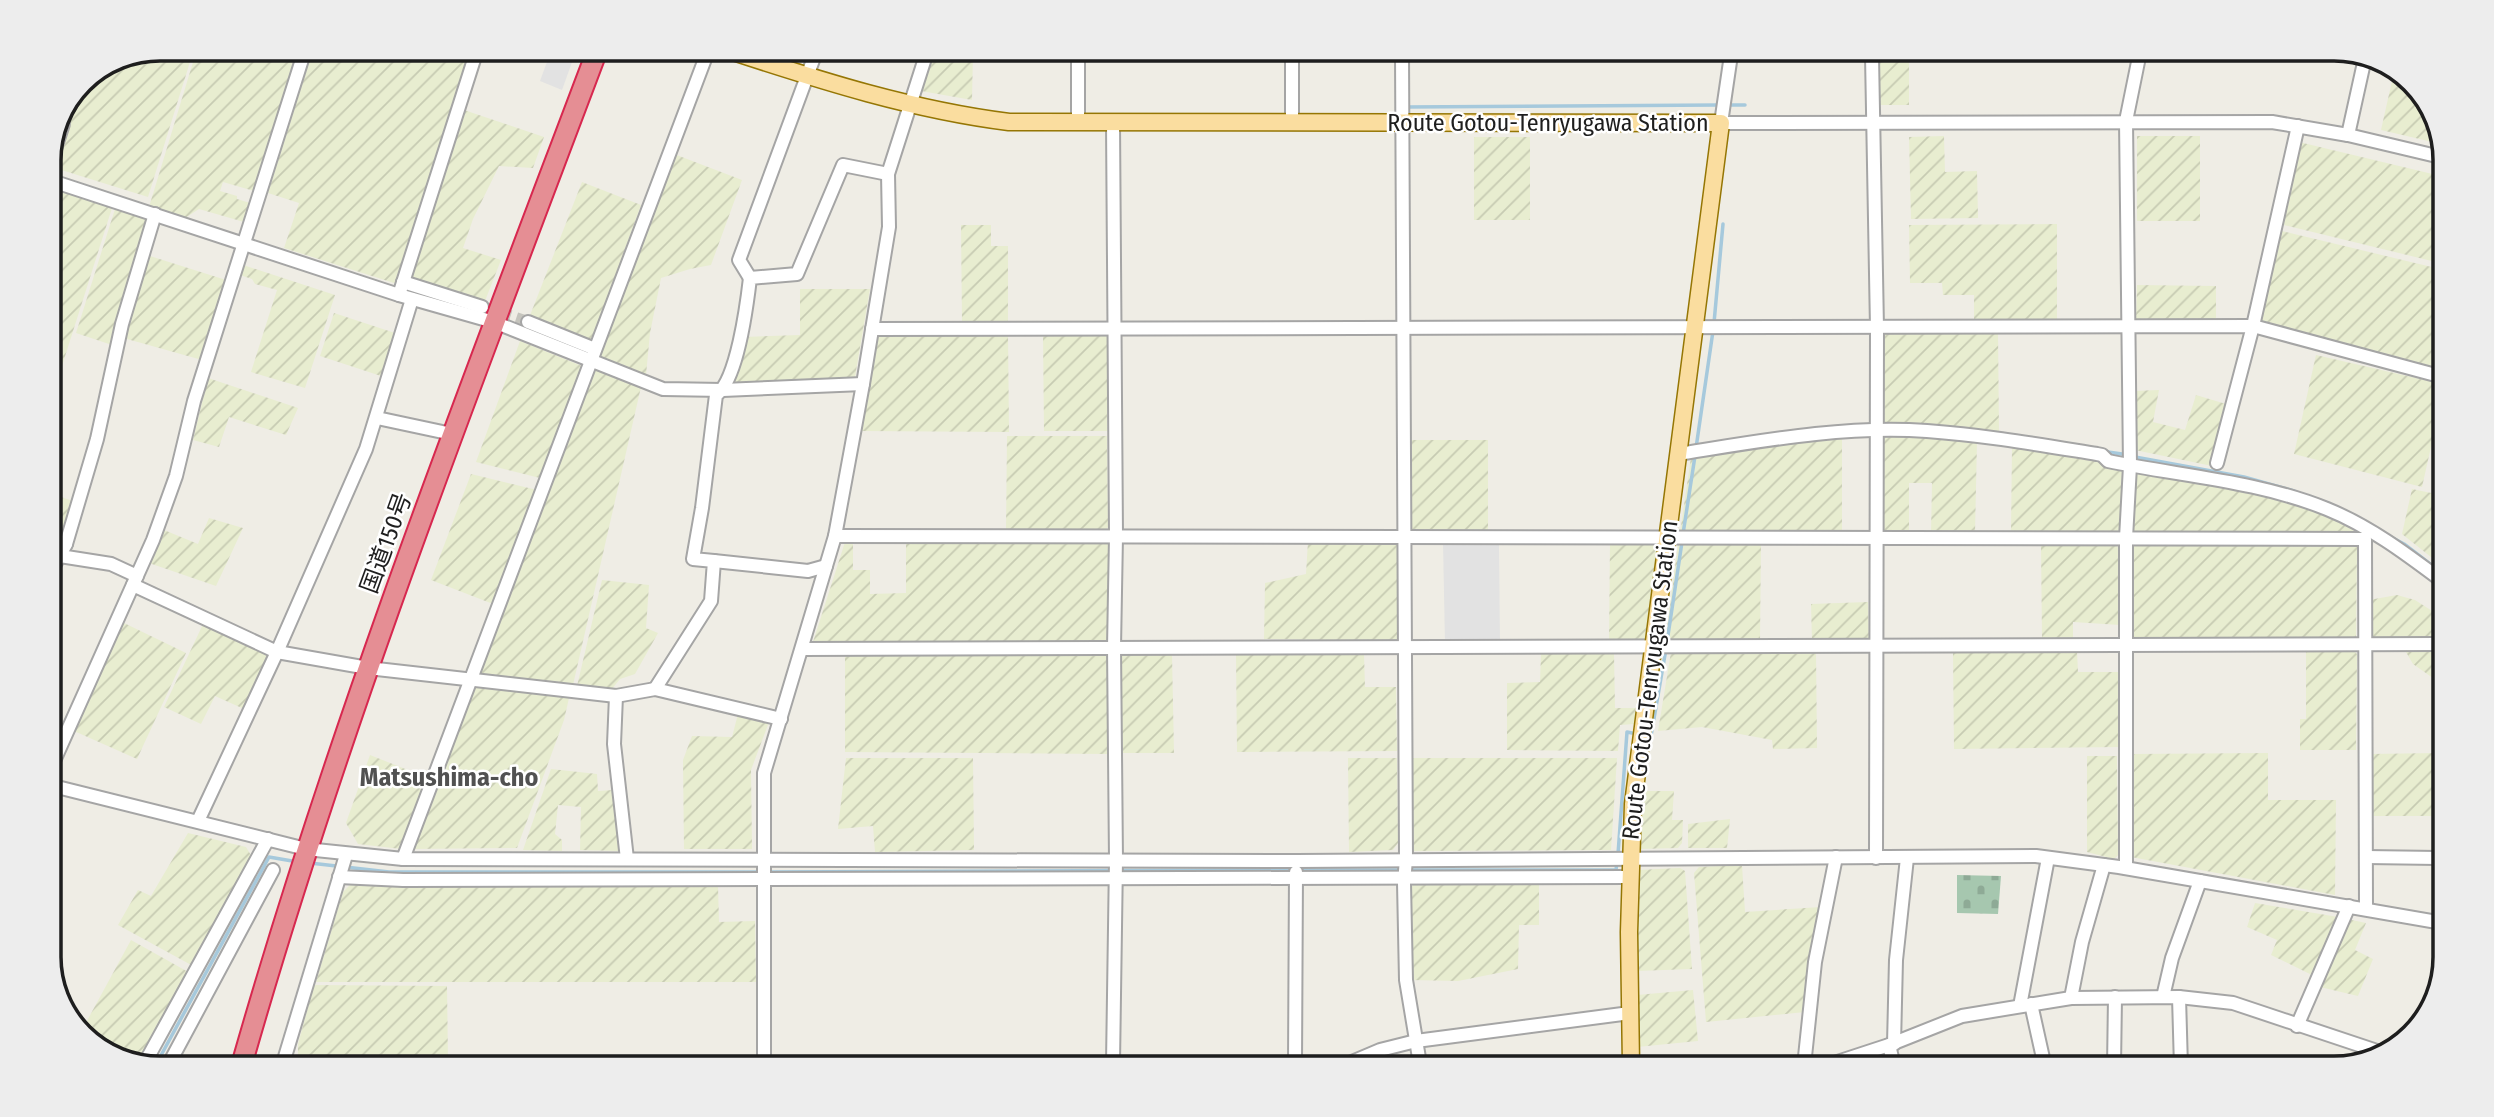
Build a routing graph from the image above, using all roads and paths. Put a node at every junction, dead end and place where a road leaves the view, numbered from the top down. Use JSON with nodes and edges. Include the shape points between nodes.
{"nodes":[{"id":1,"x":302,"y":61,"type":"edge"},
{"id":2,"x":473,"y":61,"type":"edge"},
{"id":3,"x":593,"y":61,"type":"edge"},
{"id":4,"x":704,"y":61,"type":"edge"},
{"id":5,"x":761,"y":61,"type":"edge"},
{"id":6,"x":813,"y":61,"type":"edge"},
{"id":7,"x":925,"y":61,"type":"edge"},
{"id":8,"x":1078,"y":61,"type":"edge"},
{"id":9,"x":1293,"y":61,"type":"edge"},
{"id":10,"x":1402,"y":61,"type":"edge"},
{"id":11,"x":1730,"y":61,"type":"edge"},
{"id":12,"x":1872,"y":61,"type":"edge"},
{"id":13,"x":2138,"y":61,"type":"edge"},
{"id":14,"x":2363,"y":66,"type":"edge"},
{"id":15,"x":808,"y":76,"type":"junction"},
{"id":16,"x":911,"y":106,"type":"junction"},
{"id":17,"x":2126,"y":121,"type":"junction"},
{"id":18,"x":1078,"y":122,"type":"junction"},
{"id":19,"x":1401,"y":122,"type":"junction"},
{"id":20,"x":1872,"y":122,"type":"junction"},
{"id":21,"x":1113,"y":123,"type":"junction"},
{"id":22,"x":1292,"y":123,"type":"junction"},
{"id":23,"x":1721,"y":123,"type":"junction"},
{"id":24,"x":2298,"y":126,"type":"junction"},
{"id":25,"x":2348,"y":135,"type":"junction"},
{"id":26,"x":2433,"y":155,"type":"edge"},
{"id":27,"x":888,"y":174,"type":"junction"},
{"id":28,"x":61,"y":184,"type":"edge"},
{"id":29,"x":155,"y":214,"type":"junction"},
{"id":30,"x":244,"y":244,"type":"junction"},
{"id":31,"x":750,"y":278,"type":"junction"},
{"id":32,"x":401,"y":288,"type":"junction"},
{"id":33,"x":412,"y":299,"type":"junction"},
{"id":34,"x":488,"y":314,"type":"junction"},
{"id":35,"x":528,"y":322,"type":"tunnel mouth"},
{"id":36,"x":2128,"y":326,"type":"junction"},
{"id":37,"x":2253,"y":327,"type":"junction"},
{"id":38,"x":1115,"y":328,"type":"junction"},
{"id":39,"x":1404,"y":328,"type":"junction"},
{"id":40,"x":1695,"y":328,"type":"junction"},
{"id":41,"x":1877,"y":328,"type":"junction"},
{"id":42,"x":872,"y":329,"type":"junction"},
{"id":43,"x":593,"y":355,"type":"junction"},
{"id":44,"x":2433,"y":375,"type":"edge"},
{"id":45,"x":863,"y":384,"type":"junction"},
{"id":46,"x":723,"y":390,"type":"junction"},
{"id":47,"x":377,"y":418,"type":"junction"},
{"id":48,"x":1876,"y":430,"type":"junction"},
{"id":49,"x":452,"y":434,"type":"junction"},
{"id":50,"x":1678,"y":454,"type":"junction"},
{"id":51,"x":2217,"y":463,"type":"dead end"},
{"id":52,"x":2130,"y":466,"type":"junction"},
{"id":53,"x":835,"y":536,"type":"junction"},
{"id":54,"x":1116,"y":536,"type":"junction"},
{"id":55,"x":1405,"y":536,"type":"junction"},
{"id":56,"x":1667,"y":538,"type":"junction"},
{"id":57,"x":2126,"y":538,"type":"junction"},
{"id":58,"x":1876,"y":540,"type":"junction"},
{"id":59,"x":63,"y":550,"type":"junction"},
{"id":60,"x":61,"y":554,"type":"edge"},
{"id":61,"x":714,"y":561,"type":"junction"},
{"id":62,"x":826,"y":566,"type":"junction"},
{"id":63,"x":2433,"y":574,"type":"edge"},
{"id":64,"x":135,"y":581,"type":"junction"},
{"id":65,"x":2366,"y":644,"type":"junction"},
{"id":66,"x":2433,"y":644,"type":"edge"},
{"id":67,"x":1875,"y":645,"type":"junction"},
{"id":68,"x":2125,"y":645,"type":"junction"},
{"id":69,"x":1405,"y":646,"type":"junction"},
{"id":70,"x":1114,"y":647,"type":"junction"},
{"id":71,"x":1652,"y":647,"type":"junction"},
{"id":72,"x":802,"y":649,"type":"junction"},
{"id":73,"x":277,"y":652,"type":"junction"},
{"id":74,"x":368,"y":668,"type":"junction"},
{"id":75,"x":471,"y":679,"type":"junction"},
{"id":76,"x":654,"y":689,"type":"junction"},
{"id":77,"x":616,"y":696,"type":"junction"},
{"id":78,"x":780,"y":719,"type":"junction"},
{"id":79,"x":61,"y":745,"type":"edge"},
{"id":80,"x":61,"y":788,"type":"edge"},
{"id":81,"x":198,"y":821,"type":"junction"},
{"id":82,"x":268,"y":839,"type":"junction"},
{"id":83,"x":306,"y":849,"type":"junction"},
{"id":84,"x":346,"y":855,"type":"junction"},
{"id":85,"x":1836,"y":857,"type":"junction"},
{"id":86,"x":2365,"y":857,"type":"junction"},
{"id":87,"x":1876,"y":858,"type":"junction"},
{"id":88,"x":1907,"y":858,"type":"junction"},
{"id":89,"x":2048,"y":858,"type":"junction"},
{"id":90,"x":2433,"y":858,"type":"edge"},
{"id":91,"x":403,"y":859,"type":"junction"},
{"id":92,"x":627,"y":859,"type":"junction"},
{"id":93,"x":1406,"y":859,"type":"junction"},
{"id":94,"x":1629,"y":859,"type":"junction"},
{"id":95,"x":1116,"y":860,"type":"junction"},
{"id":96,"x":1296,"y":861,"type":"junction"},
{"id":97,"x":2104,"y":865,"type":"junction"},
{"id":98,"x":2126,"y":868,"type":"junction"},
{"id":99,"x":273,"y":870,"type":"dead end"},
{"id":100,"x":764,"y":870,"type":"junction"},
{"id":101,"x":1405,"y":876,"type":"junction"},
{"id":102,"x":339,"y":877,"type":"junction"},
{"id":103,"x":1116,"y":877,"type":"junction"},
{"id":104,"x":1296,"y":877,"type":"junction"},
{"id":105,"x":1629,"y":877,"type":"junction"},
{"id":106,"x":2200,"y":881,"type":"junction"},
{"id":107,"x":232,"y":904,"type":"junction"},
{"id":108,"x":2349,"y":906,"type":"junction"},
{"id":109,"x":2366,"y":909,"type":"junction"},
{"id":110,"x":250,"y":914,"type":"junction"},
{"id":111,"x":2433,"y":921,"type":"edge"},
{"id":112,"x":2115,"y":997,"type":"junction"},
{"id":113,"x":2163,"y":997,"type":"junction"},
{"id":114,"x":2179,"y":997,"type":"junction"},
{"id":115,"x":2071,"y":998,"type":"junction"},
{"id":116,"x":2026,"y":1005,"type":"junction"},
{"id":117,"x":1630,"y":1013,"type":"junction"},
{"id":118,"x":2297,"y":1026,"type":"junction"},
{"id":119,"x":1416,"y":1041,"type":"junction"},
{"id":120,"x":1891,"y":1044,"type":"junction"},
{"id":121,"x":2370,"y":1048,"type":"edge"},
{"id":122,"x":149,"y":1055,"type":"edge"},
{"id":123,"x":173,"y":1056,"type":"edge"},
{"id":124,"x":244,"y":1056,"type":"edge"},
{"id":125,"x":285,"y":1056,"type":"edge"},
{"id":126,"x":764,"y":1056,"type":"edge"},
{"id":127,"x":1113,"y":1056,"type":"edge"},
{"id":128,"x":1295,"y":1056,"type":"edge"},
{"id":129,"x":1366,"y":1056,"type":"edge"},
{"id":130,"x":1419,"y":1056,"type":"edge"},
{"id":131,"x":1631,"y":1056,"type":"edge"},
{"id":132,"x":1805,"y":1056,"type":"edge"},
{"id":133,"x":1855,"y":1056,"type":"edge"},
{"id":134,"x":1893,"y":1056,"type":"edge"},
{"id":135,"x":2042,"y":1056,"type":"edge"},
{"id":136,"x":2114,"y":1056,"type":"edge"},
{"id":137,"x":2181,"y":1056,"type":"edge"}],
"edges":[{"from":1,"to":30,"type":"street"},
{"from":2,"to":32,"type":"street"},
{"from":3,"to":34,"type":"highway","name":"国道150号"},
{"from":4,"to":43,"type":"street"},
{"from":5,"to":15,"type":"main road","name":"Route Gotou-Tenryugawa Station"},
{"from":6,"to":15,"type":"street"},
{"from":7,"to":16,"type":"street"},
{"from":8,"to":18,"type":"street"},
{"from":9,"to":22,"type":"street"},
{"from":10,"to":19,"type":"street"},
{"from":11,"to":23,"type":"street"},
{"from":12,"to":20,"type":"street"},
{"from":13,"to":17,"type":"street"},
{"from":14,"to":25,"type":"street"},
{"from":15,"to":16,"type":"main road","name":"Route Gotou-Tenryugawa Station"},
{"from":15,"to":31,"type":"street","via":[[739,260]]},
{"from":16,"to":18,"type":"main road","name":"Route Gotou-Tenryugawa Station","via":[[1009,122]]},
{"from":16,"to":27,"type":"street"},
{"from":17,"to":20,"type":"street"},
{"from":17,"to":24,"type":"street"},
{"from":17,"to":36,"type":"street"},
{"from":18,"to":21,"type":"main road","name":"Route Gotou-Tenryugawa Station"},
{"from":19,"to":22,"type":"main road","name":"Route Gotou-Tenryugawa Station"},
{"from":19,"to":23,"type":"main road","name":"Route Gotou-Tenryugawa Station"},
{"from":19,"to":39,"type":"street"},
{"from":20,"to":23,"type":"street"},
{"from":20,"to":41,"type":"street"},
{"from":21,"to":22,"type":"main road","name":"Route Gotou-Tenryugawa Station"},
{"from":21,"to":38,"type":"street"},
{"from":23,"to":40,"type":"main road","name":"Route Gotou-Tenryugawa Station"},
{"from":24,"to":25,"type":"street"},
{"from":24,"to":37,"type":"street"},
{"from":25,"to":26,"type":"street"},
{"from":27,"to":31,"type":"street","via":[[843,165],[797,274]]},
{"from":27,"to":42,"type":"street","via":[[889,227]]},
{"from":28,"to":29,"type":"street"},
{"from":29,"to":30,"type":"street"},
{"from":29,"to":59,"type":"street"},
{"from":30,"to":32,"type":"street"},
{"from":30,"to":64,"type":"street","via":[[194,401],[176,476]]},
{"from":31,"to":46,"type":"street","via":[[740,342]]},
{"from":32,"to":33,"type":"street"},
{"from":32,"to":34,"type":"street"},
{"from":33,"to":34,"type":"street"},
{"from":33,"to":47,"type":"street"},
{"from":34,"to":43,"type":"street"},
{"from":34,"to":49,"type":"highway","name":"国道150号"},
{"from":35,"to":43,"type":"street"},
{"from":36,"to":37,"type":"street"},
{"from":36,"to":41,"type":"street"},
{"from":36,"to":52,"type":"street"},
{"from":37,"to":44,"type":"street"},
{"from":37,"to":51,"type":"street"},
{"from":38,"to":39,"type":"street"},
{"from":38,"to":42,"type":"street"},
{"from":38,"to":54,"type":"street"},
{"from":39,"to":40,"type":"street"},
{"from":39,"to":55,"type":"street"},
{"from":40,"to":41,"type":"street"},
{"from":40,"to":50,"type":"main road","name":"Route Gotou-Tenryugawa Station"},
{"from":41,"to":48,"type":"street"},
{"from":42,"to":45,"type":"street"},
{"from":43,"to":46,"type":"street","via":[[663,389]]},
{"from":43,"to":75,"type":"street"},
{"from":45,"to":46,"type":"street"},
{"from":45,"to":53,"type":"street"},
{"from":46,"to":61,"type":"street","via":[[716,395],[693,559]]},
{"from":47,"to":49,"type":"street"},
{"from":47,"to":73,"type":"street"},
{"from":48,"to":50,"type":"street"},
{"from":48,"to":52,"type":"street","via":[[2035,444],[2102,455]]},
{"from":48,"to":58,"type":"street"},
{"from":49,"to":74,"type":"highway","name":"国道150号"},
{"from":50,"to":56,"type":"main road","name":"Route Gotou-Tenryugawa Station"},
{"from":52,"to":57,"type":"street"},
{"from":52,"to":63,"type":"street","via":[[2254,486],[2327,509],[2401,549]]},
{"from":53,"to":54,"type":"street"},
{"from":53,"to":62,"type":"street"},
{"from":54,"to":55,"type":"street"},
{"from":54,"to":70,"type":"street"},
{"from":55,"to":56,"type":"street"},
{"from":55,"to":69,"type":"street"},
{"from":56,"to":58,"type":"street"},
{"from":56,"to":71,"type":"main road","name":"Route Gotou-Tenryugawa Station"},
{"from":57,"to":58,"type":"street"},
{"from":57,"to":65,"type":"street","via":[[2365,539]]},
{"from":57,"to":68,"type":"street"},
{"from":58,"to":67,"type":"street"},
{"from":59,"to":60,"type":"street"},
{"from":59,"to":64,"type":"street","via":[[111,564]]},
{"from":61,"to":62,"type":"street","via":[[808,571]]},
{"from":61,"to":76,"type":"street","via":[[711,601]]},
{"from":62,"to":72,"type":"street"},
{"from":64,"to":73,"type":"street"},
{"from":64,"to":79,"type":"street"},
{"from":65,"to":66,"type":"street"},
{"from":65,"to":68,"type":"street"},
{"from":65,"to":86,"type":"street"},
{"from":67,"to":68,"type":"street"},
{"from":67,"to":71,"type":"street"},
{"from":67,"to":87,"type":"street"},
{"from":68,"to":98,"type":"street"},
{"from":69,"to":70,"type":"street"},
{"from":69,"to":71,"type":"street"},
{"from":69,"to":93,"type":"street"},
{"from":70,"to":72,"type":"street"},
{"from":70,"to":95,"type":"street"},
{"from":71,"to":94,"type":"main road","name":"Route Gotou-Tenryugawa Station"},
{"from":72,"to":78,"type":"street"},
{"from":73,"to":74,"type":"street"},
{"from":73,"to":81,"type":"street"},
{"from":74,"to":75,"type":"street"},
{"from":74,"to":83,"type":"highway","name":"国道150号"},
{"from":75,"to":77,"type":"street"},
{"from":75,"to":91,"type":"street"},
{"from":76,"to":77,"type":"street"},
{"from":76,"to":78,"type":"street"},
{"from":77,"to":92,"type":"street","via":[[614,744]]},
{"from":78,"to":100,"type":"street","via":[[764,773]]},
{"from":80,"to":81,"type":"street"},
{"from":81,"to":82,"type":"street"},
{"from":82,"to":83,"type":"street"},
{"from":82,"to":107,"type":"street"},
{"from":83,"to":84,"type":"street"},
{"from":83,"to":124,"type":"highway","name":"国道150号"},
{"from":84,"to":91,"type":"street"},
{"from":84,"to":102,"type":"street"},
{"from":85,"to":87,"type":"street"},
{"from":85,"to":94,"type":"street"},
{"from":85,"to":132,"type":"street","via":[[1815,962]]},
{"from":86,"to":90,"type":"street"},
{"from":86,"to":109,"type":"street"},
{"from":87,"to":88,"type":"street"},
{"from":88,"to":89,"type":"street"},
{"from":88,"to":120,"type":"street"},
{"from":89,"to":97,"type":"street"},
{"from":89,"to":116,"type":"street"},
{"from":91,"to":92,"type":"street"},
{"from":92,"to":100,"type":"street"},
{"from":93,"to":94,"type":"street"},
{"from":93,"to":96,"type":"street"},
{"from":93,"to":101,"type":"street"},
{"from":94,"to":105,"type":"main road","name":"Route Gotou-Tenryugawa Station"},
{"from":95,"to":96,"type":"street"},
{"from":95,"to":100,"type":"street"},
{"from":95,"to":103,"type":"street"},
{"from":96,"to":104,"type":"street"},
{"from":97,"to":98,"type":"street"},
{"from":97,"to":115,"type":"street"},
{"from":98,"to":106,"type":"street"},
{"from":99,"to":110,"type":"street"},
{"from":100,"to":102,"type":"street","via":[[403,880]]},
{"from":100,"to":103,"type":"street"},
{"from":100,"to":126,"type":"street"},
{"from":101,"to":104,"type":"street"},
{"from":101,"to":105,"type":"street"},
{"from":101,"to":119,"type":"street","via":[[1406,981]]},
{"from":102,"to":125,"type":"street"},
{"from":103,"to":104,"type":"street"},
{"from":103,"to":127,"type":"street"},
{"from":104,"to":128,"type":"street"},
{"from":105,"to":117,"type":"main road","name":"Route Gotou-Tenryugawa Station"},
{"from":106,"to":108,"type":"street"},
{"from":106,"to":113,"type":"street"},
{"from":107,"to":110,"type":"street"},
{"from":107,"to":122,"type":"street"},
{"from":108,"to":109,"type":"street"},
{"from":108,"to":118,"type":"street"},
{"from":109,"to":111,"type":"street"},
{"from":110,"to":123,"type":"street"},
{"from":112,"to":113,"type":"street"},
{"from":112,"to":115,"type":"street"},
{"from":112,"to":136,"type":"street"},
{"from":113,"to":114,"type":"street"},
{"from":114,"to":118,"type":"street","via":[[2233,1003]]},
{"from":114,"to":137,"type":"street"},
{"from":115,"to":116,"type":"street"},
{"from":116,"to":120,"type":"street","via":[[1962,1016]]},
{"from":116,"to":135,"type":"street"},
{"from":117,"to":119,"type":"street"},
{"from":117,"to":131,"type":"main road","name":"Route Gotou-Tenryugawa Station"},
{"from":118,"to":121,"type":"street"},
{"from":119,"to":129,"type":"street"},
{"from":119,"to":130,"type":"street"},
{"from":120,"to":133,"type":"street"},
{"from":120,"to":134,"type":"street"}]}
